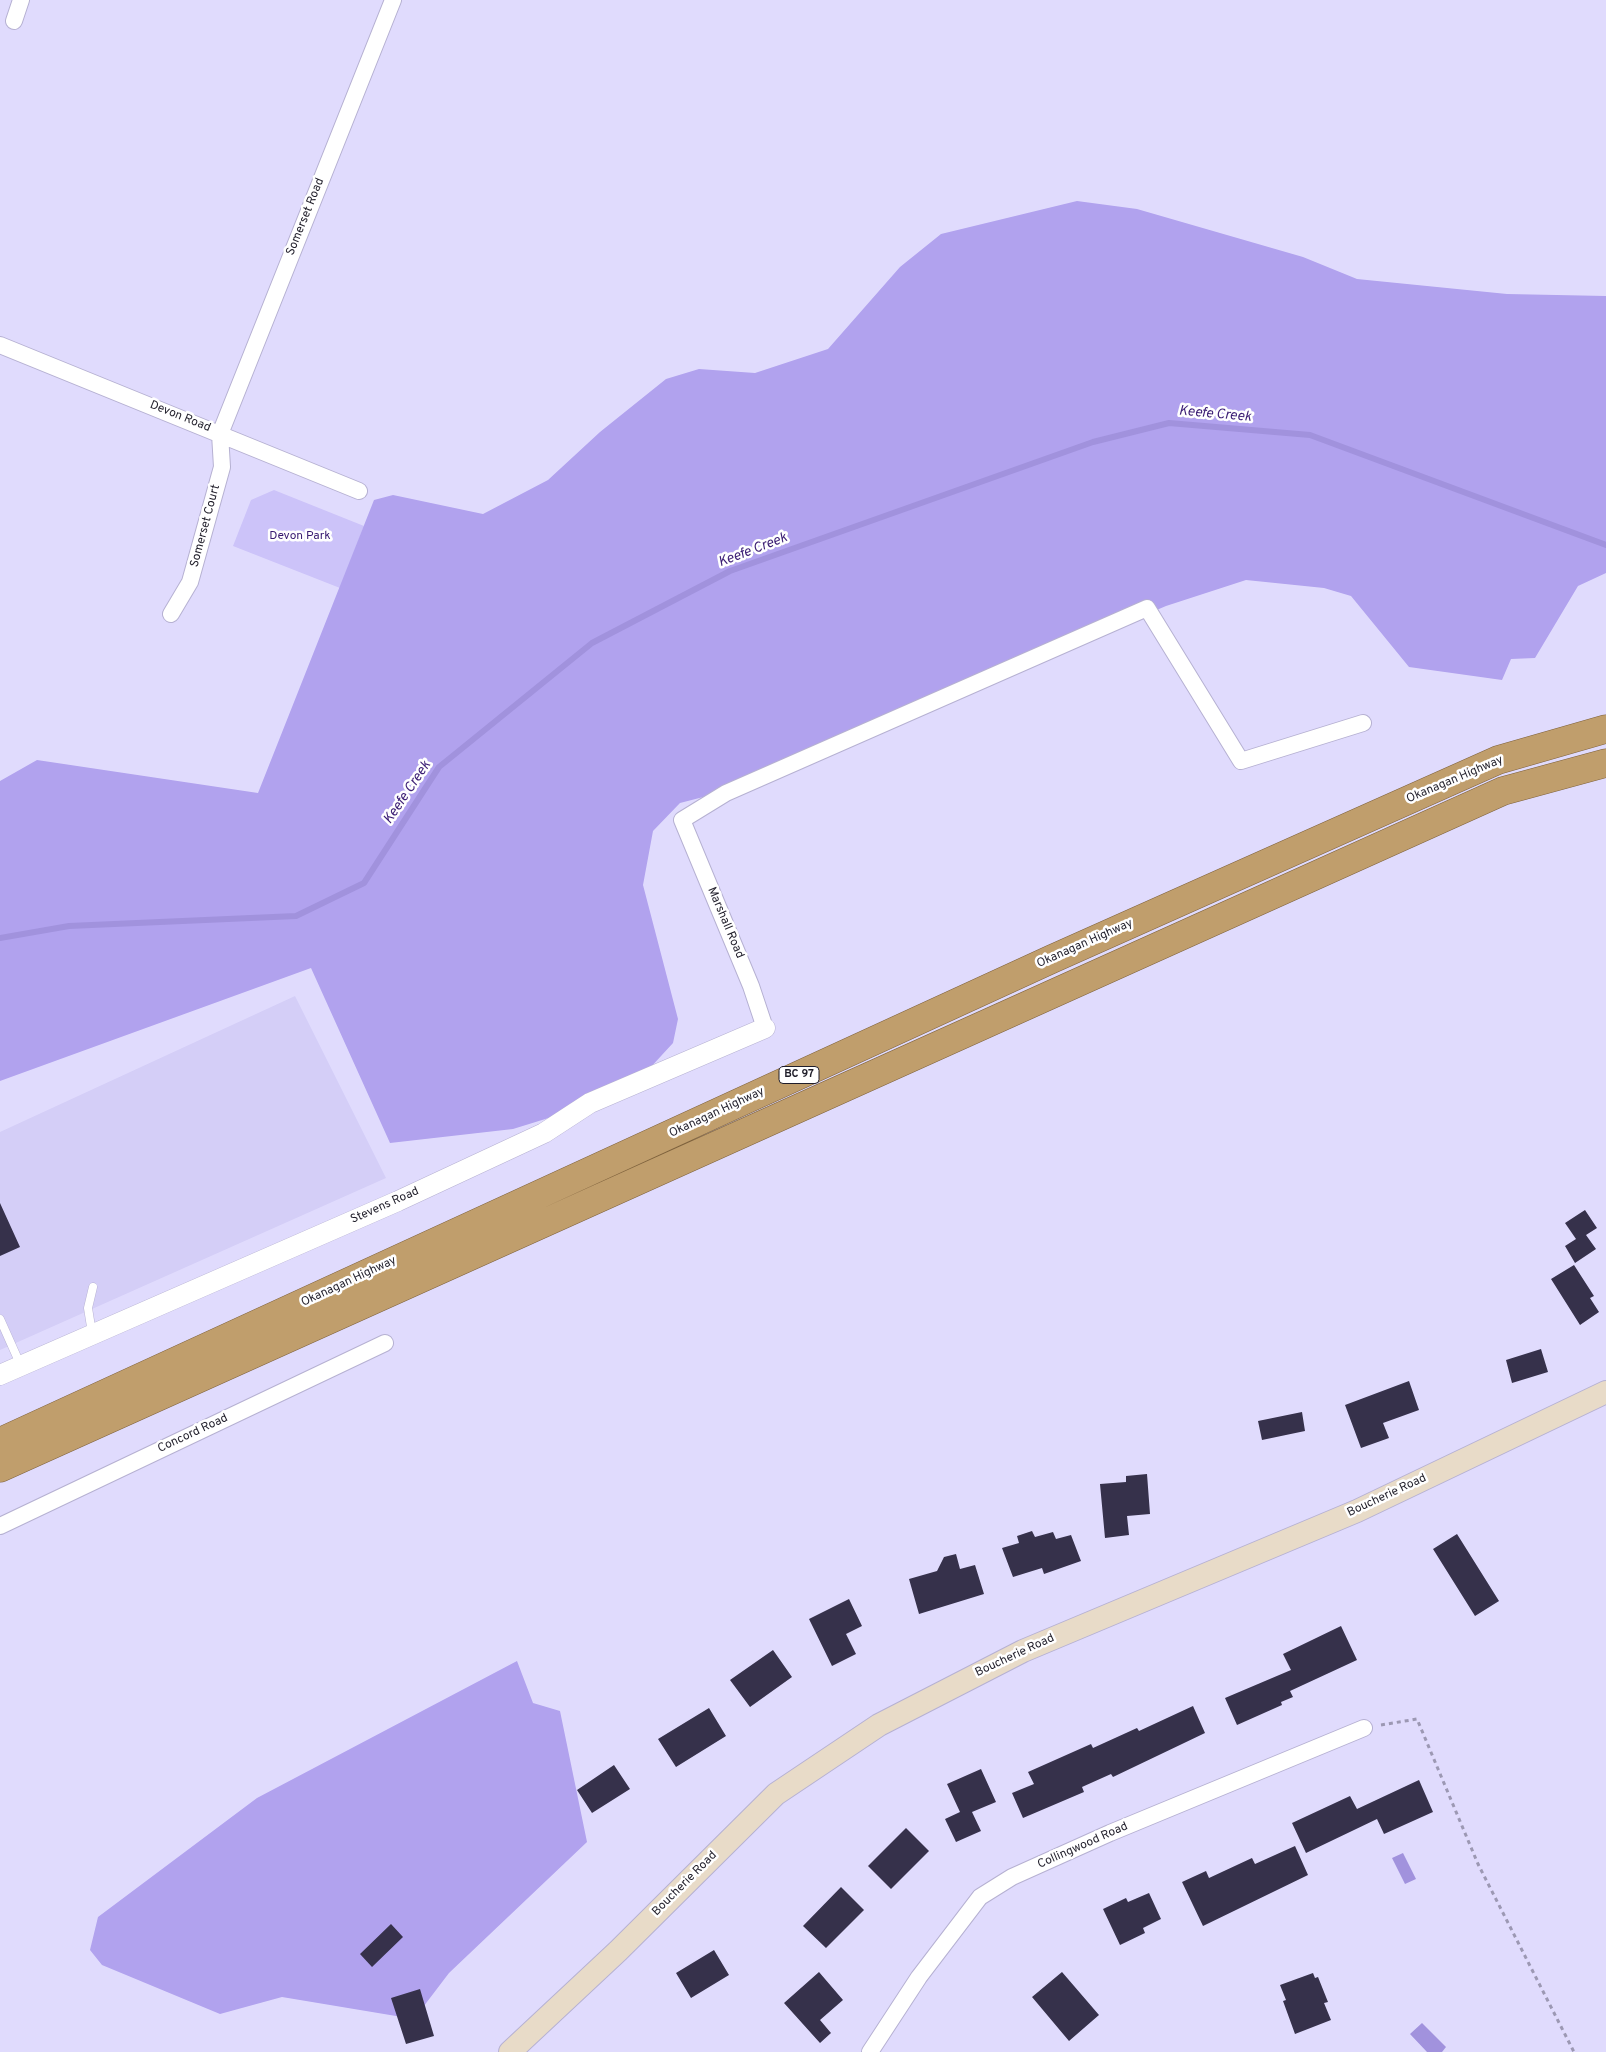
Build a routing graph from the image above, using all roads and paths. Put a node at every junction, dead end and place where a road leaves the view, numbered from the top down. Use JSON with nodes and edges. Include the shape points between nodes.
{"nodes":[{"id":1,"x":21,"y":0,"type":"edge"},
{"id":2,"x":393,"y":0,"type":"edge"},
{"id":3,"x":14,"y":21,"type":"dead end"},
{"id":4,"x":0,"y":345,"type":"edge"},
{"id":5,"x":220,"y":434,"type":"junction"},
{"id":6,"x":359,"y":490,"type":"dead end"},
{"id":7,"x":171,"y":614,"type":"dead end"},
{"id":8,"x":1364,"y":723,"type":"dead end"},
{"id":9,"x":1606,"y":730,"type":"edge"},
{"id":10,"x":1606,"y":764,"type":"edge"},
{"id":11,"x":765,"y":1028,"type":"joint"},
{"id":12,"x":93,"y":1287,"type":"dead end"},
{"id":13,"x":0,"y":1319,"type":"edge"},
{"id":14,"x":92,"y":1334,"type":"junction"},
{"id":15,"x":385,"y":1343,"type":"dead end"},
{"id":16,"x":21,"y":1366,"type":"junction"},
{"id":17,"x":0,"y":1375,"type":"edge"},
{"id":18,"x":1606,"y":1392,"type":"edge"},
{"id":19,"x":0,"y":1442,"type":"edge"},
{"id":20,"x":0,"y":1468,"type":"edge"},
{"id":21,"x":0,"y":1526,"type":"edge"},
{"id":22,"x":1364,"y":1728,"type":"joint"},
{"id":23,"x":510,"y":2052,"type":"edge"},
{"id":24,"x":870,"y":2052,"type":"edge"},
{"id":25,"x":1574,"y":2052,"type":"edge"}],
"edges":[{"from":1,"to":3,"type":"street"},
{"from":2,"to":5,"type":"street","name":"Somerset Road"},
{"from":4,"to":5,"type":"street","name":"Devon Road"},
{"from":5,"to":6,"type":"street","name":"Devon Road"},
{"from":5,"to":7,"type":"street","name":"Somerset Court","via":[[220,476],[190,582]]},
{"from":8,"to":11,"type":"street","name":"Marshall Road","via":[[1241,761],[1147,608],[726,793],[682,820],[751,986]]},
{"from":9,"to":19,"type":"highway","name":"Okanagan Highway","number":"BC 97","via":[[1498,760],[1052,959]]},
{"from":10,"to":20,"type":"highway","name":"Okanagan Highway","number":"BC 97","via":[[1503,791]]},
{"from":11,"to":14,"type":"street","name":"Stevens Road","via":[[590,1103],[544,1133],[398,1201]]},
{"from":12,"to":14,"type":"lane","via":[[88,1308]]},
{"from":13,"to":16,"type":"lane"},
{"from":14,"to":16,"type":"street","name":"Stevens Road"},
{"from":15,"to":21,"type":"street","name":"Concord Road"},
{"from":16,"to":17,"type":"street","name":"Stevens Road"},
{"from":18,"to":23,"type":"main road","name":"Boucherie Road","via":[[1357,1511],[1023,1650],[879,1725],[776,1794],[618,1951]]},
{"from":22,"to":24,"type":"street","name":"Collingwood Road","via":[[1110,1833],[1012,1878],[980,1897],[920,1977]]},
{"from":22,"to":25,"type":"path","via":[[1416,1719],[1478,1864]]}]}
